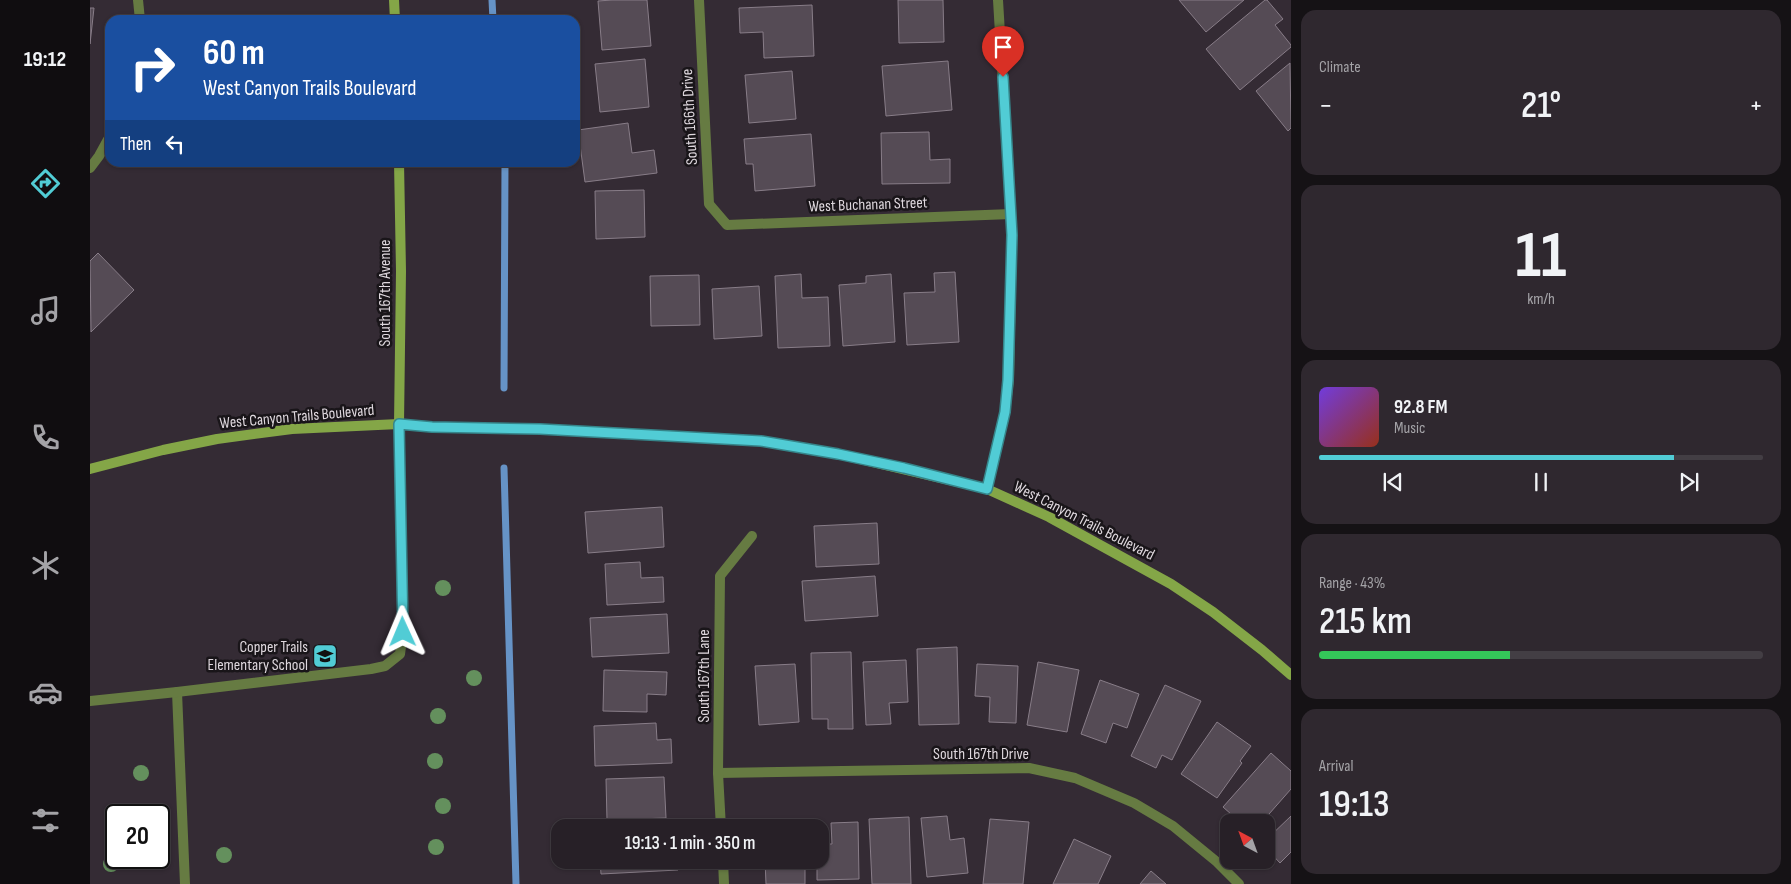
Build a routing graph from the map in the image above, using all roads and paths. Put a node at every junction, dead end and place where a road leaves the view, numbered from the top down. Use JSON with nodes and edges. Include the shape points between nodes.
{"nodes":[{"id":1,"x":138,"y":0,"type":"edge"},
{"id":2,"x":394,"y":0,"type":"edge"},
{"id":3,"x":699,"y":0,"type":"edge"},
{"id":4,"x":998,"y":0,"type":"edge"},
{"id":5,"x":140,"y":15,"type":"edge"},
{"id":6,"x":395,"y":15,"type":"edge"},
{"id":7,"x":105,"y":145,"type":"edge"},
{"id":8,"x":399,"y":167,"type":"edge"},
{"id":9,"x":90,"y":168,"type":"edge"},
{"id":10,"x":1011,"y":214,"type":"junction"},
{"id":11,"x":728,"y":225,"type":"joint"},
{"id":12,"x":399,"y":424,"type":"junction"},
{"id":13,"x":90,"y":469,"type":"edge"},
{"id":14,"x":987,"y":489,"type":"junction"},
{"id":15,"x":752,"y":536,"type":"dead end"},
{"id":16,"x":1291,"y":675,"type":"edge"},
{"id":17,"x":177,"y":692,"type":"junction"},
{"id":18,"x":90,"y":701,"type":"edge"},
{"id":19,"x":718,"y":773,"type":"junction"},
{"id":20,"x":721,"y":819,"type":"edge"},
{"id":21,"x":723,"y":869,"type":"edge"},
{"id":22,"x":185,"y":884,"type":"edge"},
{"id":23,"x":724,"y":884,"type":"edge"},
{"id":24,"x":1239,"y":884,"type":"edge"}],
"edges":[{"from":1,"to":5,"type":"street"},
{"from":2,"to":6,"type":"street"},
{"from":3,"to":11,"type":"street","name":"South 166th Drive","via":[[709,204]]},
{"from":4,"to":10,"type":"street"},
{"from":7,"to":9,"type":"street"},
{"from":8,"to":12,"type":"street","name":"South 167th Avenue"},
{"from":10,"to":11,"type":"street","name":"West Buchanan Street"},
{"from":10,"to":14,"type":"street","via":[[1008,380],[1005,412]]},
{"from":12,"to":13,"type":"street","name":"West Canyon Trails Boulevard","via":[[292,430],[217,439]]},
{"from":12,"to":14,"type":"street","name":"West Canyon Trails Boulevard","via":[[761,441],[904,468]]},
{"from":12,"to":17,"type":"street","via":[[403,632],[400,654],[385,666]]},
{"from":14,"to":16,"type":"street","name":"West Canyon Trails Boulevard","via":[[1049,517],[1171,584],[1213,612]]},
{"from":15,"to":19,"type":"street","name":"South 167th Lane","via":[[720,576]]},
{"from":17,"to":18,"type":"street"},
{"from":17,"to":22,"type":"street"},
{"from":19,"to":20,"type":"street","name":"South 167th Lane"},
{"from":19,"to":24,"type":"street","name":"South 167th Drive","via":[[1029,768],[1075,778],[1134,803],[1173,826]]},
{"from":21,"to":23,"type":"street"}]}
